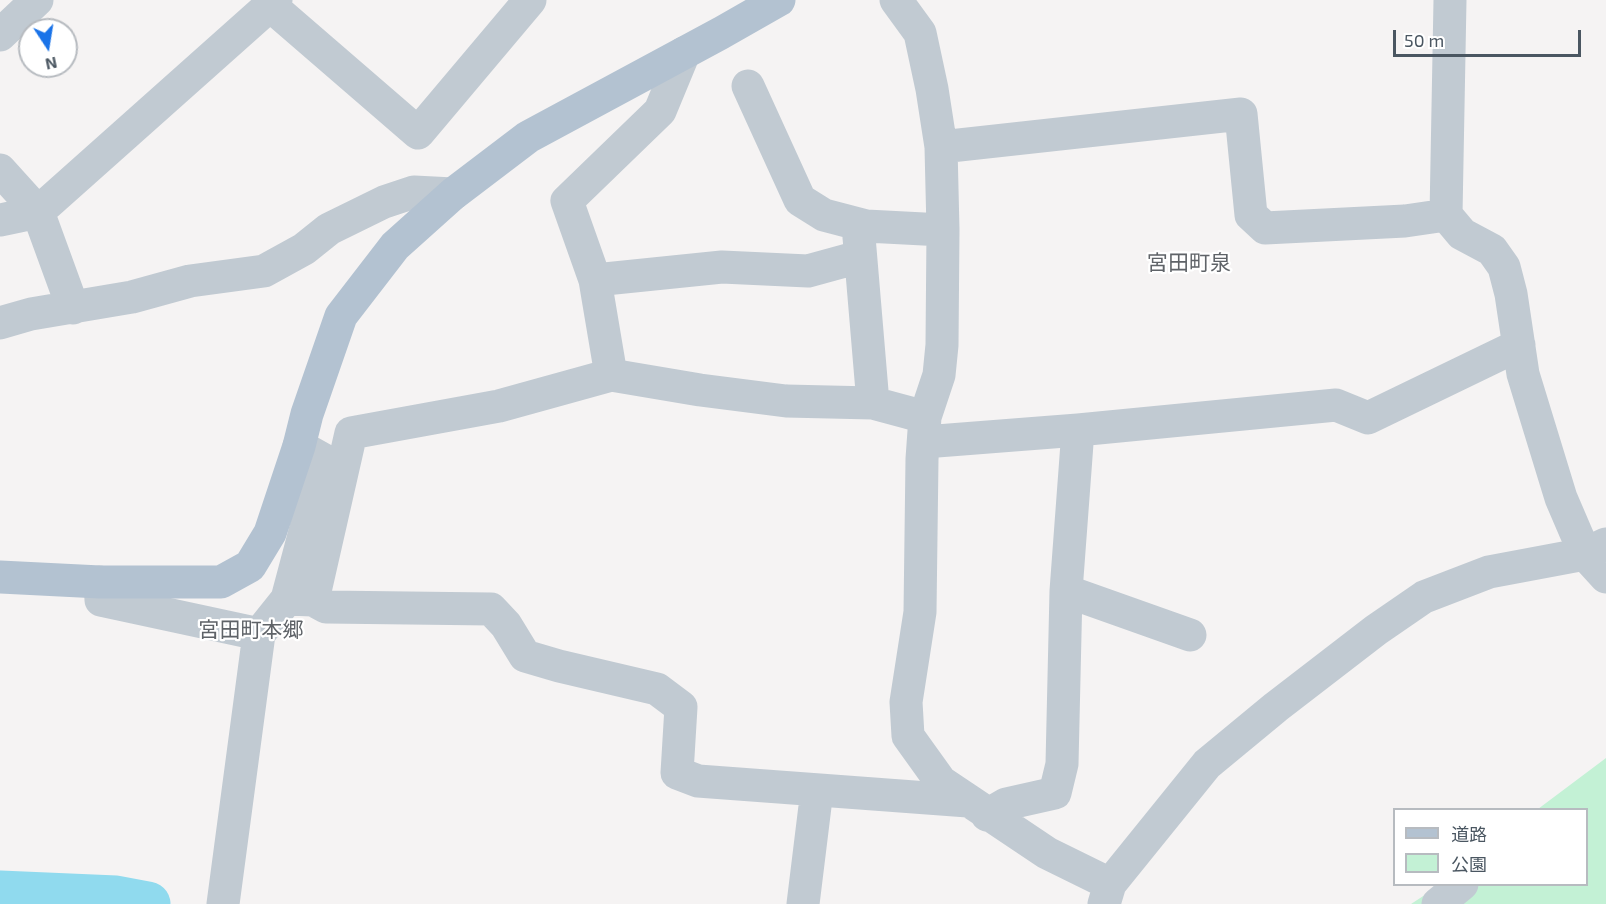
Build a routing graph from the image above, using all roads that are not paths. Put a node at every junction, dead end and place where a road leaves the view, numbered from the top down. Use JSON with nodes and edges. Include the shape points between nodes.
{"nodes":[{"id":1,"x":37,"y":0,"type":"edge"},
{"id":2,"x":531,"y":0,"type":"edge"},
{"id":3,"x":779,"y":0,"type":"edge"},
{"id":4,"x":896,"y":0,"type":"edge"},
{"id":5,"x":1450,"y":0,"type":"edge"},
{"id":6,"x":274,"y":3,"type":"edge"},
{"id":7,"x":0,"y":35,"type":"edge"},
{"id":8,"x":684,"y":53,"type":"junction"},
{"id":9,"x":748,"y":87,"type":"dead end"},
{"id":10,"x":941,"y":147,"type":"junction"},
{"id":11,"x":0,"y":170,"type":"edge"},
{"id":12,"x":453,"y":194,"type":"junction"},
{"id":13,"x":38,"y":212,"type":"junction"},
{"id":14,"x":1446,"y":215,"type":"junction"},
{"id":15,"x":0,"y":220,"type":"edge"},
{"id":16,"x":859,"y":224,"type":"junction"},
{"id":17,"x":943,"y":230,"type":"junction"},
{"id":18,"x":859,"y":257,"type":"junction"},
{"id":19,"x":595,"y":280,"type":"junction"},
{"id":20,"x":73,"y":308,"type":"junction"},
{"id":21,"x":0,"y":323,"type":"edge"},
{"id":22,"x":1519,"y":345,"type":"junction"},
{"id":23,"x":611,"y":375,"type":"junction"},
{"id":24,"x":873,"y":403,"type":"junction"},
{"id":25,"x":924,"y":429,"type":"junction"},
{"id":26,"x":1078,"y":430,"type":"junction"},
{"id":27,"x":299,"y":446,"type":"junction"},
{"id":28,"x":1599,"y":558,"type":"edge"},
{"id":29,"x":0,"y":577,"type":"edge"},
{"id":30,"x":100,"y":582,"type":"junction"},
{"id":31,"x":1066,"y":591,"type":"junction"},
{"id":32,"x":300,"y":599,"type":"junction"},
{"id":33,"x":260,"y":634,"type":"junction"},
{"id":34,"x":1191,"y":634,"type":"dead end"},
{"id":35,"x":817,"y":790,"type":"junction"},
{"id":36,"x":978,"y":808,"type":"junction"},
{"id":37,"x":1461,"y":886,"type":"edge"},
{"id":38,"x":225,"y":892,"type":"edge"},
{"id":39,"x":1107,"y":894,"type":"edge"},
{"id":40,"x":803,"y":904,"type":"edge"},
{"id":41,"x":1438,"y":904,"type":"edge"}],
"edges":[{"from":1,"to":7,"type":"street"},
{"from":2,"to":6,"type":"street","via":[[418,133]]},
{"from":3,"to":8,"type":"main road"},
{"from":4,"to":10,"type":"street","via":[[920,33]]},
{"from":5,"to":14,"type":"street"},
{"from":6,"to":13,"type":"street"},
{"from":8,"to":12,"type":"main road","via":[[528,137]]},
{"from":8,"to":19,"type":"street","via":[[660,111],[567,201]]},
{"from":9,"to":16,"type":"street","via":[[800,200],[824,214]]},
{"from":10,"to":14,"type":"street","via":[[1241,114],[1251,215],[1265,228],[1405,221]]},
{"from":10,"to":17,"type":"street"},
{"from":11,"to":13,"type":"street"},
{"from":12,"to":20,"type":"street","via":[[414,192],[384,201],[329,229],[304,249],[264,271],[190,281]]},
{"from":12,"to":27,"type":"main road","via":[[395,246],[341,316]]},
{"from":13,"to":15,"type":"street"},
{"from":13,"to":20,"type":"street"},
{"from":14,"to":22,"type":"street","via":[[1462,234],[1492,250],[1504,267]]},
{"from":16,"to":17,"type":"street"},
{"from":16,"to":18,"type":"street"},
{"from":17,"to":25,"type":"street","via":[[942,345],[939,375]]},
{"from":18,"to":19,"type":"street","via":[[808,271],[722,267]]},
{"from":18,"to":24,"type":"street"},
{"from":19,"to":23,"type":"street"},
{"from":20,"to":21,"type":"street"},
{"from":22,"to":26,"type":"street","via":[[1368,418],[1336,405]]},
{"from":22,"to":28,"type":"street","via":[[1561,498]]},
{"from":23,"to":24,"type":"street","via":[[786,401]]},
{"from":23,"to":32,"type":"street","via":[[499,406],[351,433]]},
{"from":24,"to":25,"type":"street"},
{"from":25,"to":26,"type":"street"},
{"from":25,"to":36,"type":"street","via":[[920,612],[906,702],[908,736],[941,782]]},
{"from":26,"to":31,"type":"street"},
{"from":27,"to":30,"type":"main road","via":[[270,533],[250,566],[221,582]]},
{"from":27,"to":32,"type":"street","via":[[324,460]]},
{"from":28,"to":39,"type":"street","via":[[1489,572],[1424,597],[1376,630],[1207,764]]},
{"from":29,"to":30,"type":"main road"},
{"from":30,"to":33,"type":"street","via":[[101,600]]},
{"from":31,"to":34,"type":"street"},
{"from":31,"to":36,"type":"street","via":[[1062,764],[1055,794]]},
{"from":32,"to":33,"type":"street"},
{"from":32,"to":35,"type":"street","via":[[326,607],[491,609],[525,656],[657,689],[681,707],[677,773],[698,781]]},
{"from":33,"to":38,"type":"street"},
{"from":35,"to":36,"type":"street"},
{"from":35,"to":40,"type":"street"},
{"from":36,"to":39,"type":"street"},
{"from":37,"to":41,"type":"street"}]}
